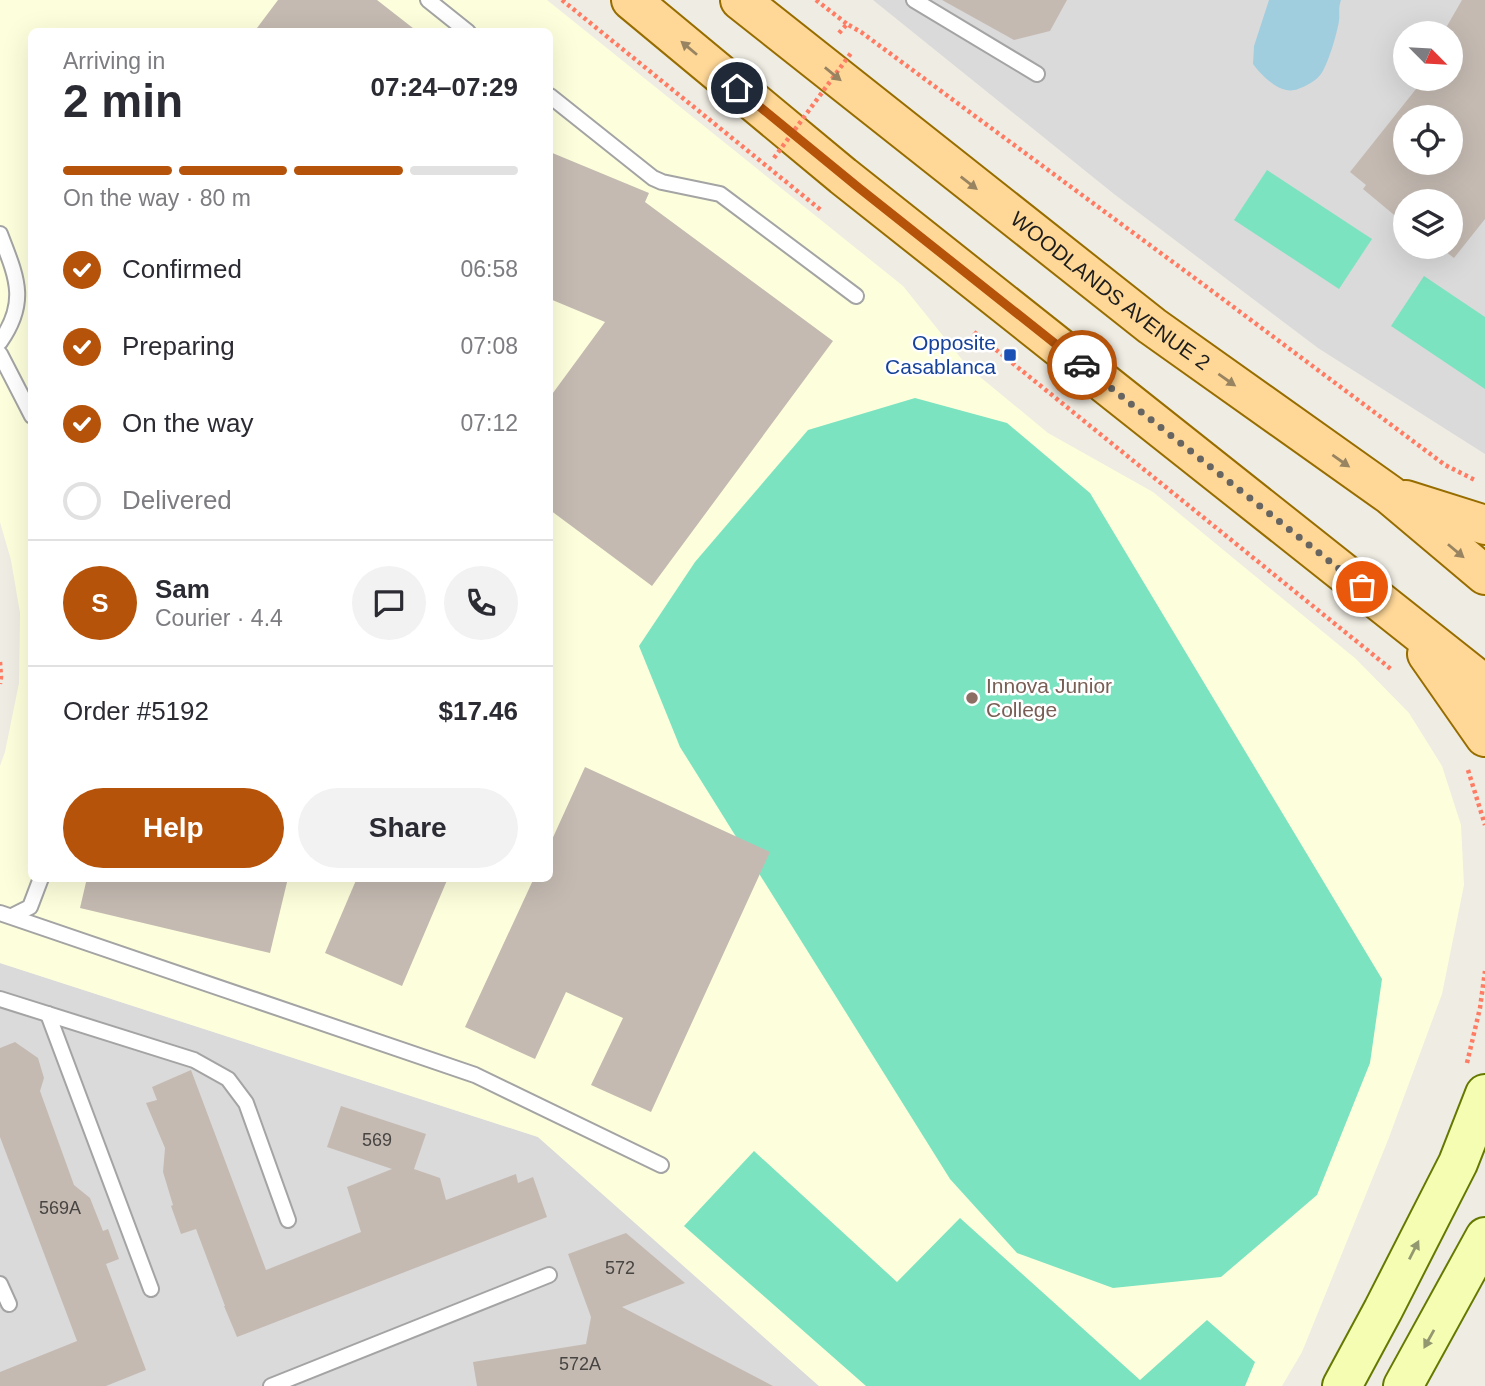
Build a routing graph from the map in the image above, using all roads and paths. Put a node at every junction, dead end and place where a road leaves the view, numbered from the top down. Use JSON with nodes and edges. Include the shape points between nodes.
{"nodes":[{"id":1,"x":428,"y":0,"type":"edge"},
{"id":2,"x":562,"y":0,"type":"edge"},
{"id":3,"x":631,"y":0,"type":"edge"},
{"id":4,"x":740,"y":0,"type":"edge"},
{"id":5,"x":816,"y":0,"type":"edge"},
{"id":6,"x":914,"y":0,"type":"edge"},
{"id":7,"x":847,"y":24,"type":"junction"},
{"id":8,"x":463,"y":28,"type":"edge"},
{"id":9,"x":836,"y":36,"type":"dead end"},
{"id":10,"x":851,"y":53,"type":"dead end"},
{"id":11,"x":1037,"y":74,"type":"dead end"},
{"id":12,"x":553,"y":98,"type":"edge"},
{"id":13,"x":774,"y":158,"type":"dead end"},
{"id":14,"x":828,"y":215,"type":"dead end"},
{"id":15,"x":0,"y":234,"type":"edge"},
{"id":16,"x":856,"y":296,"type":"dead end"},
{"id":17,"x":975,"y":332,"type":"dead end"},
{"id":18,"x":0,"y":342,"type":"edge"},
{"id":19,"x":0,"y":354,"type":"edge"},
{"id":20,"x":28,"y":408,"type":"edge"},
{"id":21,"x":1482,"y":484,"type":"dead end"},
{"id":22,"x":1390,"y":495,"type":"junction"},
{"id":23,"x":1485,"y":525,"type":"edge"},
{"id":24,"x":1485,"y":575,"type":"edge"},
{"id":25,"x":1404,"y":620,"type":"junction"},
{"id":26,"x":0,"y":662,"type":"edge"},
{"id":27,"x":1396,"y":673,"type":"dead end"},
{"id":28,"x":0,"y":684,"type":"edge"},
{"id":29,"x":1485,"y":685,"type":"edge"},
{"id":30,"x":1474,"y":749,"type":"edge"},
{"id":31,"x":1485,"y":823,"type":"edge"},
{"id":32,"x":39,"y":882,"type":"edge"},
{"id":33,"x":6,"y":915,"type":"edge"},
{"id":34,"x":0,"y":999,"type":"edge"},
{"id":35,"x":48,"y":1014,"type":"junction"},
{"id":36,"x":1485,"y":1094,"type":"edge"},
{"id":37,"x":661,"y":1165,"type":"dead end"},
{"id":38,"x":288,"y":1220,"type":"dead end"},
{"id":39,"x":1485,"y":1237,"type":"edge"},
{"id":40,"x":549,"y":1275,"type":"dead end"},
{"id":41,"x":0,"y":1284,"type":"edge"},
{"id":42,"x":151,"y":1289,"type":"dead end"},
{"id":43,"x":9,"y":1304,"type":"dead end"},
{"id":44,"x":271,"y":1386,"type":"edge"},
{"id":45,"x":1342,"y":1386,"type":"edge"},
{"id":46,"x":1403,"y":1386,"type":"edge"}],
"edges":[{"from":1,"to":8,"type":"lane"},
{"from":2,"to":14,"type":"path"},
{"from":25,"to":3,"type":"main road","one_way":true,"via":[[853,184]]},
{"from":4,"to":22,"type":"main road","name":"WOODLANDS AVENUE 2","one_way":true,"via":[[1152,326]]},
{"from":5,"to":7,"type":"path"},
{"from":6,"to":11,"type":"lane"},
{"from":7,"to":9,"type":"path"},
{"from":7,"to":21,"type":"path","via":[[1445,465]]},
{"from":10,"to":13,"type":"path","bridge":true},
{"from":12,"to":16,"type":"lane","via":[[653,178],[720,194]]},
{"from":15,"to":18,"type":"lane","via":[[18,286],[17,309]]},
{"from":17,"to":27,"type":"path"},
{"from":19,"to":20,"type":"lane"},
{"from":22,"to":23,"type":"main road"},
{"from":22,"to":24,"type":"main road","name":"WOODLANDS AVENUE 2","one_way":true},
{"from":25,"to":29,"type":"main road"},
{"from":25,"to":30,"type":"main road"},
{"from":26,"to":28,"type":"path"},
{"from":30,"to":31,"type":"path","via":[[1469,773]]},
{"from":32,"to":33,"type":"lane","via":[[30,907]]},
{"from":33,"to":37,"type":"lane","via":[[475,1076]]},
{"from":34,"to":35,"type":"lane"},
{"from":35,"to":38,"type":"lane","via":[[194,1060],[228,1079],[246,1103]]},
{"from":35,"to":42,"type":"lane"},
{"from":45,"to":36,"type":"street","one_way":true,"via":[[1458,1163]]},
{"from":39,"to":46,"type":"street","one_way":true},
{"from":40,"to":44,"type":"lane"},
{"from":41,"to":43,"type":"lane"}]}
